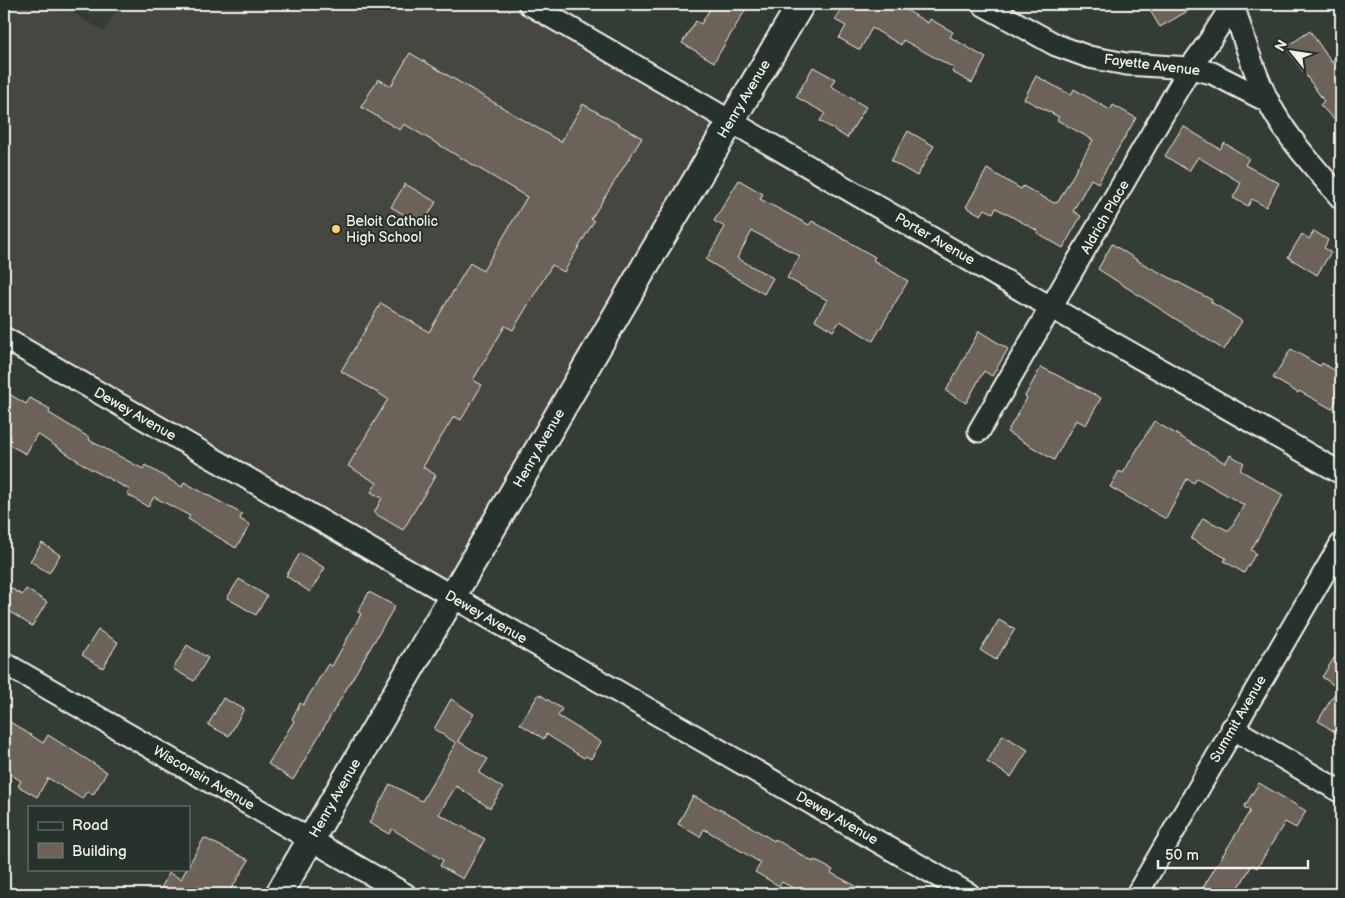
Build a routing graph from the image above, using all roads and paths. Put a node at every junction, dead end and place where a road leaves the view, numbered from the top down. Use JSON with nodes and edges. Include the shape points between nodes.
{"nodes":[{"id":1,"x":529,"y":4,"type":"edge"},
{"id":2,"x":801,"y":4,"type":"edge"},
{"id":3,"x":982,"y":4,"type":"edge"},
{"id":4,"x":1233,"y":4,"type":"edge"},
{"id":5,"x":1190,"y":68,"type":"junction"},
{"id":6,"x":1269,"y":102,"type":"junction"},
{"id":7,"x":732,"y":120,"type":"junction"},
{"id":8,"x":1341,"y":198,"type":"edge"},
{"id":9,"x":1052,"y":308,"type":"junction"},
{"id":10,"x":4,"y":338,"type":"edge"},
{"id":11,"x":979,"y":431,"type":"dead end"},
{"id":12,"x":1341,"y":473,"type":"edge"},
{"id":13,"x":1341,"y":544,"type":"edge"},
{"id":14,"x":452,"y":598,"type":"junction"},
{"id":15,"x":4,"y":662,"type":"edge"},
{"id":16,"x":1232,"y":728,"type":"junction"},
{"id":17,"x":1341,"y":792,"type":"edge"},
{"id":18,"x":311,"y":840,"type":"junction"},
{"id":19,"x":279,"y":894,"type":"edge"},
{"id":20,"x":405,"y":894,"type":"edge"},
{"id":21,"x":969,"y":894,"type":"edge"},
{"id":22,"x":1137,"y":894,"type":"edge"}],
"edges":[{"from":1,"to":7,"type":"street","name":"Porter Avenue"},
{"from":2,"to":7,"type":"street","name":"Henry Avenue"},
{"from":3,"to":5,"type":"street","name":"Fayette Avenue","via":[[1089,58]]},
{"from":4,"to":5,"type":"street","name":"Aldrich Place"},
{"from":4,"to":6,"type":"street","via":[[1254,70]]},
{"from":5,"to":6,"type":"street","name":"Fayette Avenue","via":[[1212,73]]},
{"from":5,"to":9,"type":"street","name":"Aldrich Place"},
{"from":6,"to":8,"type":"street","via":[[1291,137]]},
{"from":7,"to":9,"type":"street","name":"Porter Avenue"},
{"from":7,"to":14,"type":"street","name":"Henry Avenue"},
{"from":9,"to":11,"type":"street","name":"Aldrich Place"},
{"from":9,"to":12,"type":"street","name":"Porter Avenue"},
{"from":10,"to":14,"type":"street","name":"Dewey Avenue"},
{"from":13,"to":16,"type":"street","name":"Summit Avenue"},
{"from":14,"to":18,"type":"street","name":"Henry Avenue"},
{"from":14,"to":21,"type":"street","name":"Dewey Avenue"},
{"from":15,"to":18,"type":"street","name":"Wisconsin Avenue"},
{"from":16,"to":17,"type":"street"},
{"from":16,"to":22,"type":"street","name":"Summit Avenue"},
{"from":18,"to":19,"type":"street","name":"Henry Avenue"},
{"from":18,"to":20,"type":"street","name":"Wisconsin Avenue"}]}
